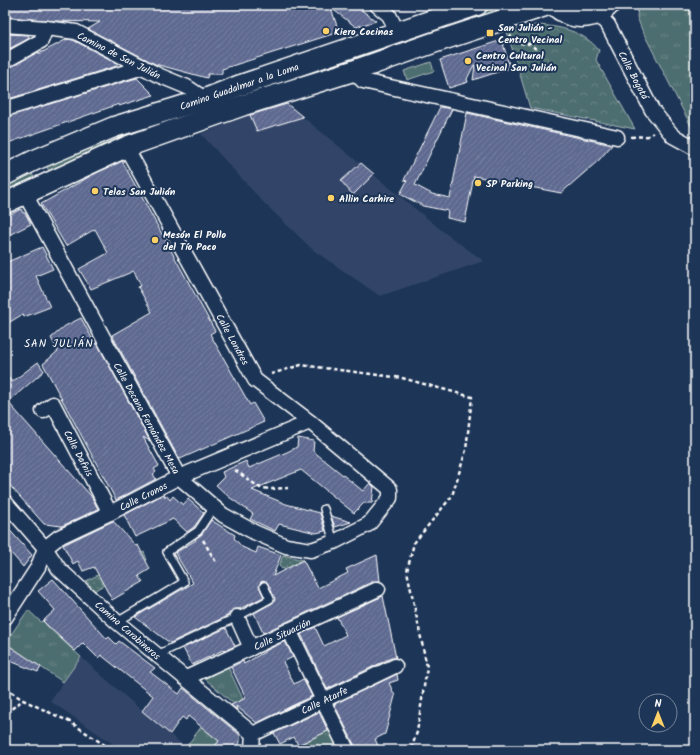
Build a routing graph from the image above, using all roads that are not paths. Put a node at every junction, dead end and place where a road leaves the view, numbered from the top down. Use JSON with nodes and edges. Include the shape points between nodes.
{"nodes":[{"id":1,"x":376,"y":5,"type":"edge"},
{"id":2,"x":477,"y":5,"type":"edge"},
{"id":3,"x":548,"y":5,"type":"edge"},
{"id":4,"x":554,"y":5,"type":"edge"},
{"id":5,"x":603,"y":10,"type":"edge"},
{"id":6,"x":5,"y":25,"type":"edge"},
{"id":7,"x":46,"y":28,"type":"junction"},
{"id":8,"x":398,"y":33,"type":"junction"},
{"id":9,"x":5,"y":61,"type":"edge"},
{"id":10,"x":143,"y":67,"type":"junction"},
{"id":11,"x":353,"y":70,"type":"junction"},
{"id":12,"x":205,"y":99,"type":"junction"},
{"id":13,"x":5,"y":109,"type":"edge"},
{"id":14,"x":617,"y":137,"type":"road end"},
{"id":15,"x":126,"y":147,"type":"junction"},
{"id":16,"x":695,"y":148,"type":"edge"},
{"id":17,"x":5,"y":175,"type":"edge"},
{"id":18,"x":25,"y":194,"type":"junction"},
{"id":19,"x":5,"y":203,"type":"edge"},
{"id":20,"x":44,"y":411,"type":"dead end"},
{"id":21,"x":310,"y":422,"type":"junction"},
{"id":22,"x":179,"y":477,"type":"junction"},
{"id":23,"x":390,"y":489,"type":"joint"},
{"id":24,"x":5,"y":502,"type":"edge"},
{"id":25,"x":214,"y":507,"type":"junction"},
{"id":26,"x":324,"y":510,"type":"dead end"},
{"id":27,"x":110,"y":513,"type":"junction"},
{"id":28,"x":334,"y":542,"type":"junction"},
{"id":29,"x":45,"y":548,"type":"junction"},
{"id":30,"x":264,"y":586,"type":"dead end"},
{"id":31,"x":378,"y":589,"type":"dead end"},
{"id":32,"x":237,"y":617,"type":"junction"},
{"id":33,"x":5,"y":618,"type":"edge"},
{"id":34,"x":117,"y":622,"type":"junction"},
{"id":35,"x":289,"y":630,"type":"junction"},
{"id":36,"x":251,"y":648,"type":"junction"},
{"id":37,"x":157,"y":655,"type":"junction"},
{"id":38,"x":395,"y":666,"type":"dead end"},
{"id":39,"x":186,"y":678,"type":"junction"},
{"id":40,"x":324,"y":700,"type":"junction"},
{"id":41,"x":252,"y":734,"type":"junction"},
{"id":42,"x":250,"y":750,"type":"edge"},
{"id":43,"x":347,"y":750,"type":"edge"}],
"edges":[{"from":1,"to":8,"type":"street","via":[[389,14]]},
{"from":2,"to":8,"type":"street","name":"Camino Guadalmar a la Loma"},
{"from":3,"to":11,"type":"street","name":"Camino Guadalmar a la Loma"},
{"from":4,"to":5,"type":"street","via":[[573,16],[585,17]]},
{"from":5,"to":16,"type":"street","name":"Calle Bogotá","via":[[608,25],[652,110],[673,136]]},
{"from":6,"to":7,"type":"street","name":"Camino de San Julián"},
{"from":7,"to":9,"type":"street","via":[[41,41]]},
{"from":7,"to":10,"type":"street","name":"Camino de San Julián","via":[[76,32]]},
{"from":8,"to":12,"type":"street","name":"Camino Guadalmar a la Loma"},
{"from":10,"to":12,"type":"street","name":"Camino de San Julián","via":[[187,87]]},
{"from":10,"to":13,"type":"street"},
{"from":11,"to":14,"type":"street","via":[[363,81]]},
{"from":11,"to":15,"type":"street","name":"Camino Guadalmar a la Loma"},
{"from":12,"to":17,"type":"street","name":"Camino Guadalmar a la Loma","via":[[114,127]]},
{"from":15,"to":18,"type":"street","name":"Camino Guadalmar a la Loma"},
{"from":15,"to":21,"type":"street","name":"Calle Londres","via":[[255,380]]},
{"from":18,"to":19,"type":"street","name":"Camino Guadalmar a la Loma"},
{"from":18,"to":22,"type":"street","name":"Calle Decano Fernández Mesa"},
{"from":20,"to":27,"type":"street","name":"Calle Dafnis","via":[[53,404]]},
{"from":21,"to":22,"type":"street","name":"Calle Cronos"},
{"from":21,"to":23,"type":"street","name":"Calle Londres"},
{"from":22,"to":25,"type":"street","name":"Calle Decano Fernández Mesa"},
{"from":22,"to":27,"type":"street","name":"Calle Cronos"},
{"from":23,"to":28,"type":"street","name":"Calle Decano Fernández Mesa","via":[[390,498],[369,524]]},
{"from":24,"to":29,"type":"street","name":"Camino Carabineros"},
{"from":25,"to":28,"type":"street","name":"Calle Decano Fernández Mesa","via":[[242,526],[286,546],[311,550]]},
{"from":25,"to":34,"type":"lane","via":[[198,531],[167,552],[184,582]]},
{"from":26,"to":28,"type":"lane"},
{"from":27,"to":29,"type":"street","name":"Calle Cronos","via":[[59,537]]},
{"from":29,"to":33,"type":"street","via":[[38,567]]},
{"from":29,"to":34,"type":"street","name":"Camino Carabineros","via":[[59,569]]},
{"from":30,"to":32,"type":"lane","via":[[270,599]]},
{"from":31,"to":35,"type":"street","name":"Calle Situación"},
{"from":32,"to":36,"type":"street"},
{"from":32,"to":37,"type":"lane"},
{"from":34,"to":37,"type":"street","name":"Camino Carabineros"},
{"from":35,"to":36,"type":"street","name":"Calle Situación"},
{"from":35,"to":40,"type":"street"},
{"from":36,"to":39,"type":"street","name":"Calle Situación"},
{"from":37,"to":39,"type":"street","name":"Camino Carabineros"},
{"from":38,"to":40,"type":"street","name":"Calle Atarfe"},
{"from":39,"to":41,"type":"street","name":"Camino Carabineros"},
{"from":40,"to":41,"type":"street","name":"Calle Atarfe"},
{"from":40,"to":43,"type":"street"},
{"from":41,"to":42,"type":"street"}]}
